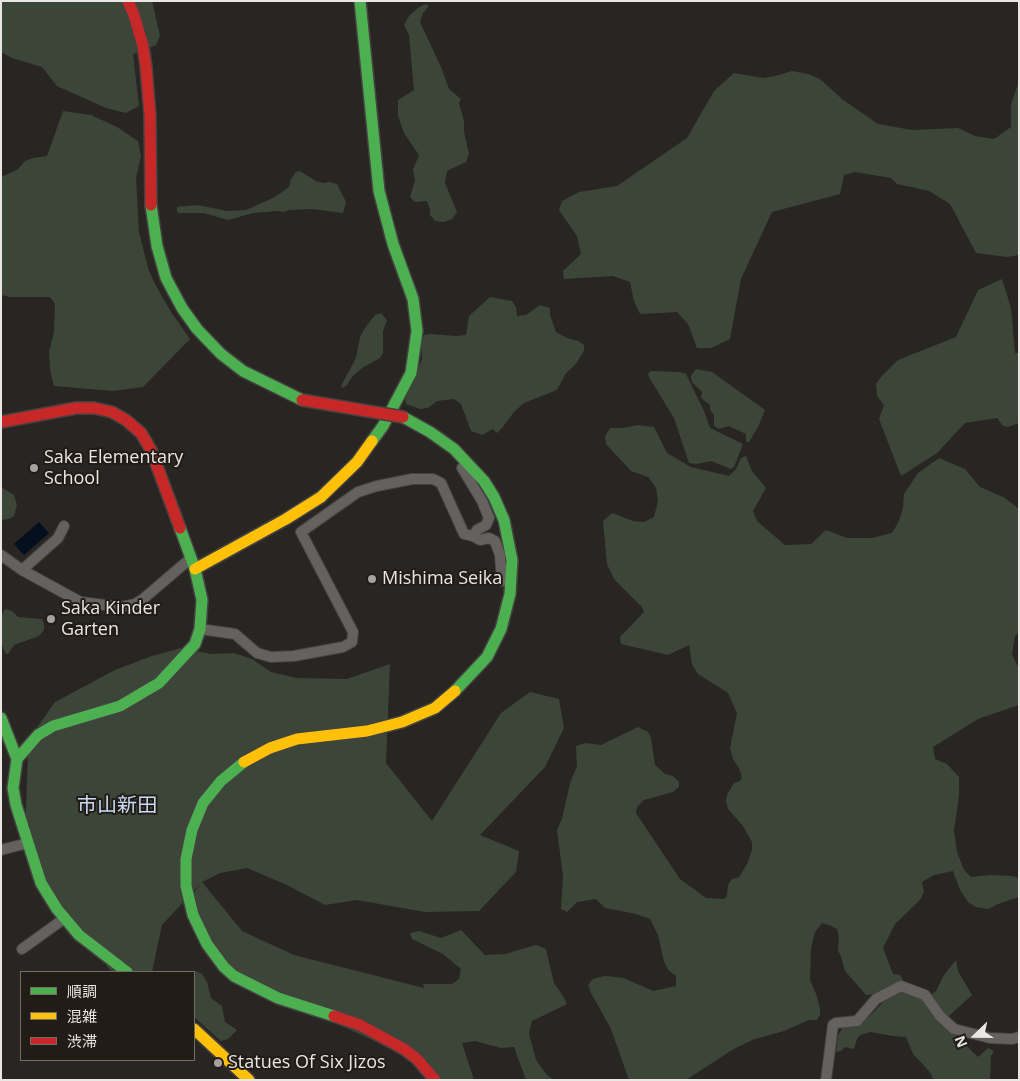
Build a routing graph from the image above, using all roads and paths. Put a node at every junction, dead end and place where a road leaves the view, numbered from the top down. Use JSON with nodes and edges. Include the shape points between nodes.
{"nodes":[{"id":1,"x":128,"y":1,"type":"edge"},
{"id":2,"x":360,"y":1,"type":"edge"},
{"id":3,"x":1,"y":422,"type":"edge"},
{"id":4,"x":430,"y":432,"type":"junction"},
{"id":5,"x":64,"y":526,"type":"dead end"},
{"id":6,"x":473,"y":536,"type":"junction"},
{"id":7,"x":1,"y":555,"type":"edge"},
{"id":8,"x":190,"y":558,"type":"junction"},
{"id":9,"x":195,"y":569,"type":"junction"},
{"id":10,"x":22,"y":570,"type":"junction"},
{"id":11,"x":507,"y":609,"type":"junction"},
{"id":12,"x":200,"y":629,"type":"junction"},
{"id":13,"x":1,"y":718,"type":"edge"},
{"id":14,"x":18,"y":759,"type":"junction"},
{"id":15,"x":28,"y":843,"type":"junction"},
{"id":16,"x":1,"y":850,"type":"edge"},
{"id":17,"x":65,"y":918,"type":"junction"},
{"id":18,"x":22,"y":949,"type":"dead end"},
{"id":19,"x":126,"y":971,"type":"edge"},
{"id":20,"x":195,"y":1030,"type":"edge"},
{"id":21,"x":1019,"y":1037,"type":"edge"},
{"id":22,"x":249,"y":1080,"type":"edge"},
{"id":23,"x":435,"y":1080,"type":"edge"},
{"id":24,"x":826,"y":1080,"type":"edge"}],
"edges":[{"from":1,"to":4,"type":"main road","bridge":true,"via":[[143,46],[150,115],[151,207],[157,246],[166,278],[182,308],[221,354],[243,371],[302,400],[402,417]]},
{"from":2,"to":9,"type":"main road","via":[[379,191],[415,311],[417,331],[411,373],[382,426],[357,462],[321,497],[286,520]]},
{"from":3,"to":8,"type":"main road","via":[[76,408],[112,412],[126,420],[141,433],[151,450]]},
{"from":4,"to":6,"type":"street","via":[[444,452],[463,470],[482,501],[489,518]]},
{"from":4,"to":11,"type":"main road","via":[[454,449],[484,481],[494,497],[504,520],[512,560]]},
{"from":5,"to":10,"type":"street","via":[[58,538]]},
{"from":6,"to":11,"type":"street","via":[[495,541],[503,573],[501,596]]},
{"from":6,"to":12,"type":"street","via":[[464,534],[441,484],[433,478],[412,479],[358,492],[301,532],[353,632],[352,642],[343,647],[272,657],[257,653],[235,634]]},
{"from":7,"to":10,"type":"street"},
{"from":8,"to":9,"type":"main road"},
{"from":8,"to":10,"type":"street","via":[[143,599],[128,606],[81,602]]},
{"from":9,"to":12,"type":"main road","via":[[202,600]]},
{"from":11,"to":23,"type":"main road","via":[[487,657],[435,708],[402,722],[367,731],[298,740],[270,748],[239,765],[203,803],[192,830],[186,859],[186,886],[199,930],[234,976],[278,998],[360,1025],[382,1036],[417,1059]]},
{"from":12,"to":14,"type":"main road","via":[[195,644],[159,683],[120,706],[53,726],[38,735]]},
{"from":13,"to":14,"type":"main road"},
{"from":14,"to":15,"type":"main road","via":[[13,788]]},
{"from":15,"to":16,"type":"street"},
{"from":15,"to":17,"type":"main road","via":[[41,883]]},
{"from":17,"to":18,"type":"street"},
{"from":17,"to":19,"type":"main road","via":[[80,935]]},
{"from":20,"to":22,"type":"main road"},
{"from":21,"to":24,"type":"street","via":[[990,1038],[954,1029],[925,995],[901,986],[876,999],[857,1021],[833,1026]]}]}
